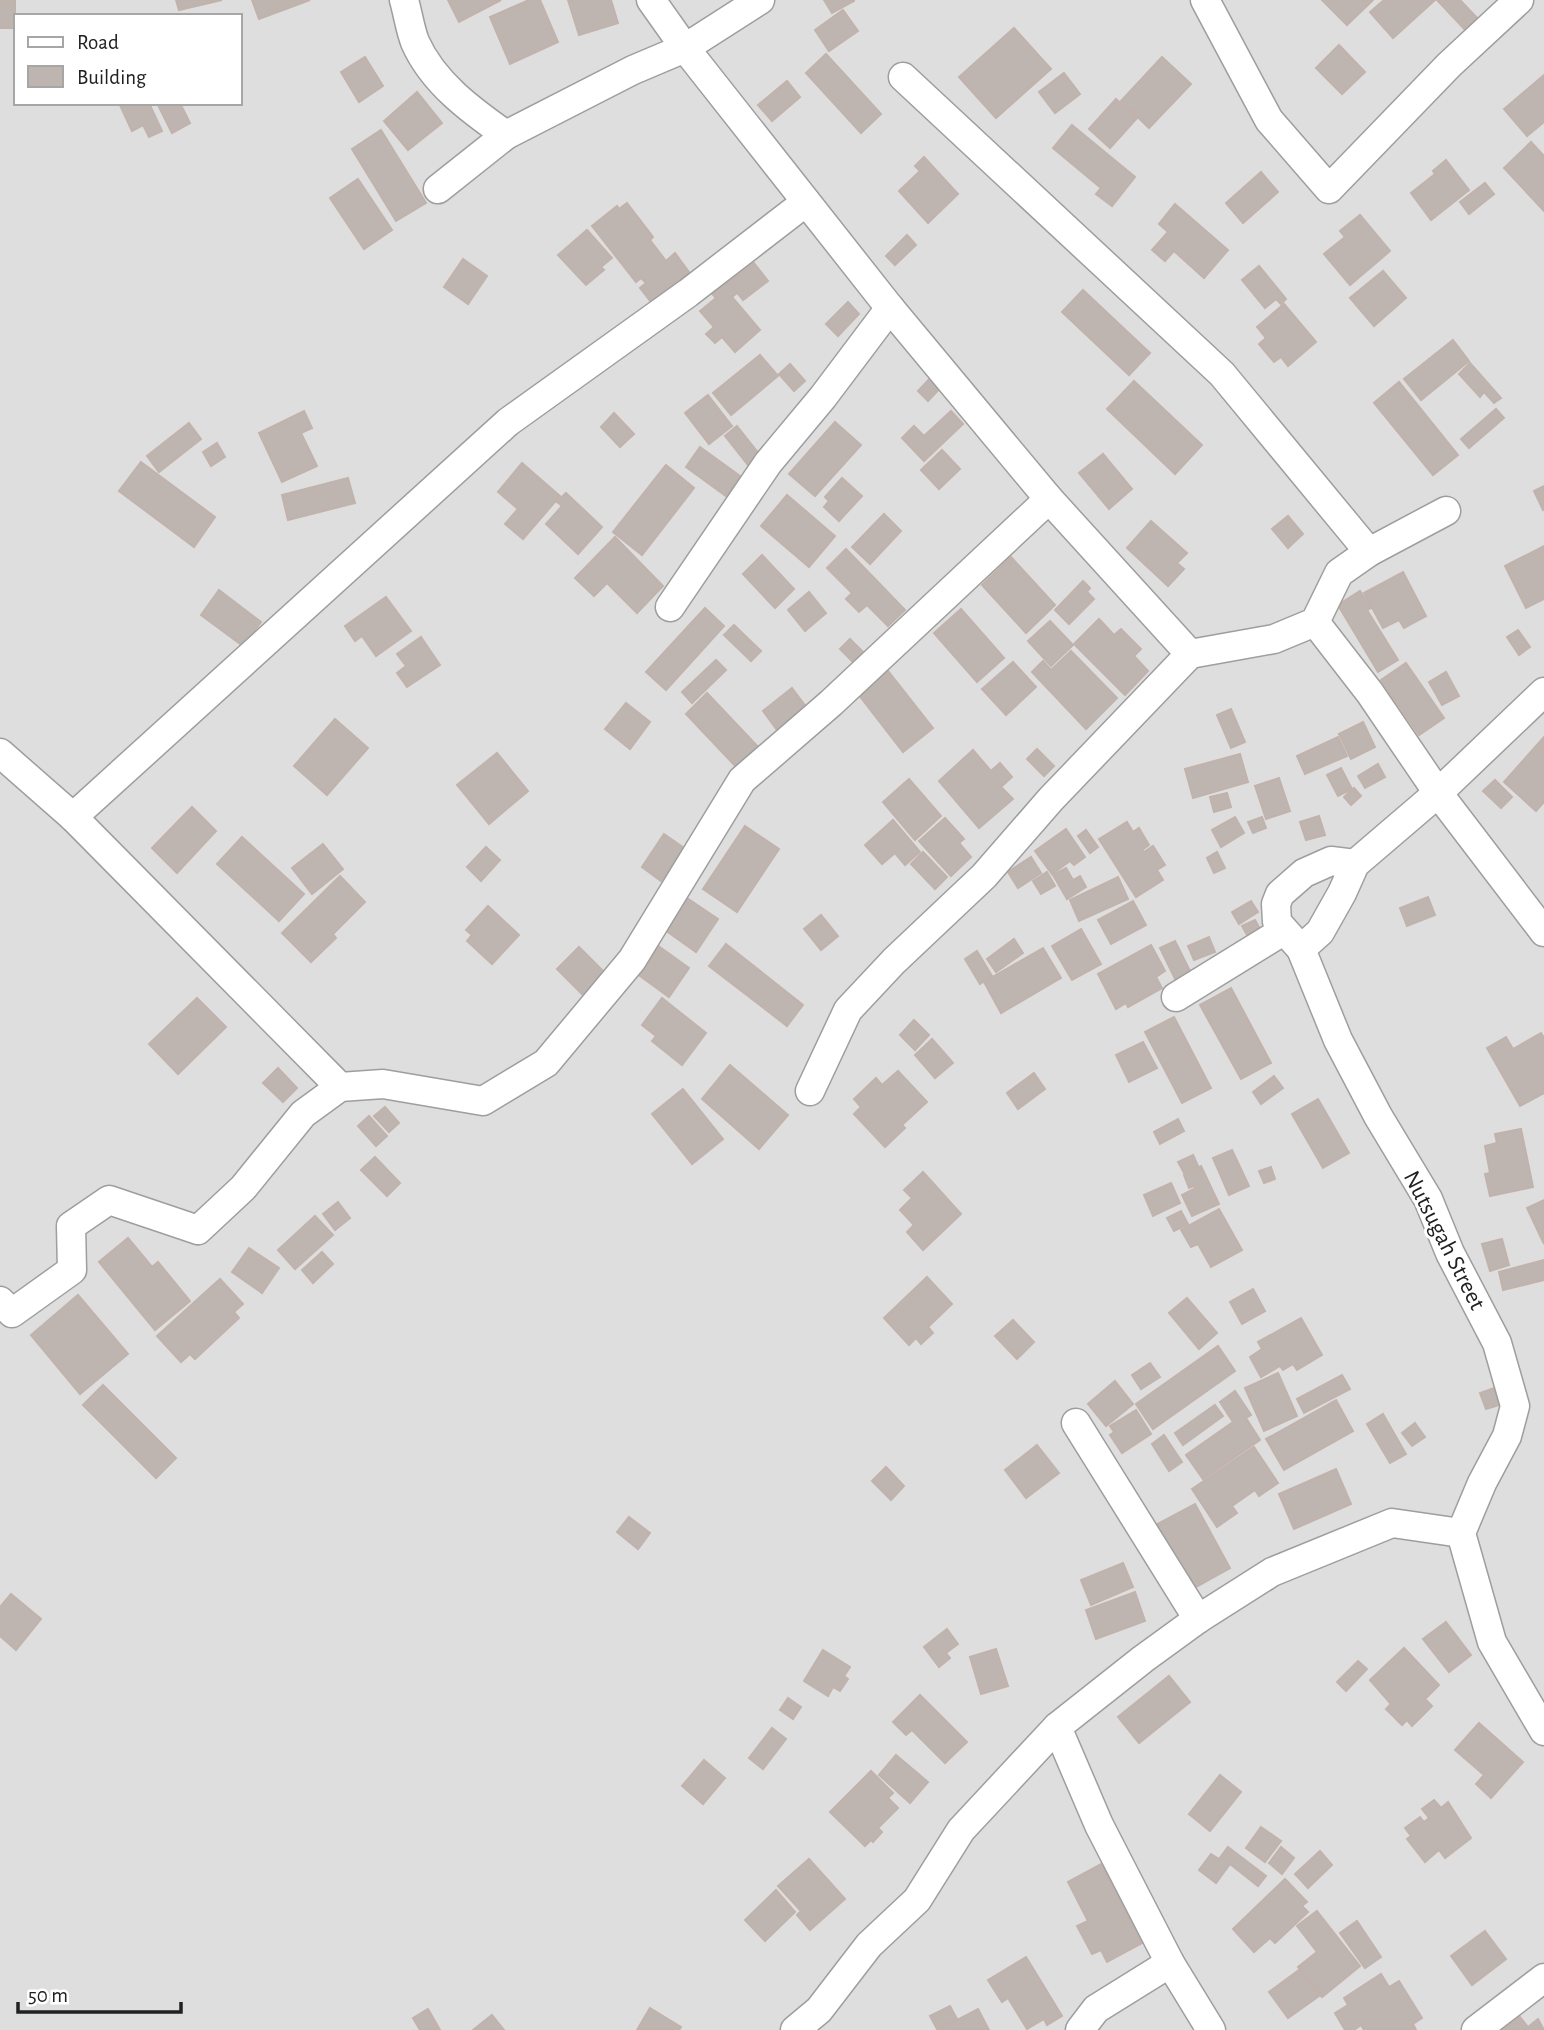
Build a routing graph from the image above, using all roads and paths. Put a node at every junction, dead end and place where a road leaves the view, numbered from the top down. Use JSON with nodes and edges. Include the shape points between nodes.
{"nodes":[{"id":1,"x":404,"y":0,"type":"edge"},
{"id":2,"x":651,"y":0,"type":"edge"},
{"id":3,"x":760,"y":0,"type":"edge"},
{"id":4,"x":1205,"y":0,"type":"edge"},
{"id":5,"x":1520,"y":0,"type":"edge"},
{"id":6,"x":685,"y":48,"type":"junction"},
{"id":7,"x":902,"y":77,"type":"dead end"},
{"id":8,"x":506,"y":135,"type":"junction"},
{"id":9,"x":438,"y":188,"type":"dead end"},
{"id":10,"x":806,"y":202,"type":"junction"},
{"id":11,"x":890,"y":308,"type":"junction"},
{"id":12,"x":1049,"y":499,"type":"junction"},
{"id":13,"x":1446,"y":511,"type":"dead end"},
{"id":14,"x":1369,"y":552,"type":"junction"},
{"id":15,"x":670,"y":607,"type":"dead end"},
{"id":16,"x":1315,"y":622,"type":"junction"},
{"id":17,"x":1190,"y":654,"type":"junction"},
{"id":18,"x":1544,"y":692,"type":"edge"},
{"id":19,"x":0,"y":753,"type":"edge"},
{"id":20,"x":1438,"y":793,"type":"junction"},
{"id":21,"x":73,"y":817,"type":"junction"},
{"id":22,"x":1355,"y":864,"type":"junction"},
{"id":23,"x":1544,"y":932,"type":"edge"},
{"id":24,"x":1292,"y":940,"type":"junction"},
{"id":25,"x":1175,"y":997,"type":"dead end"},
{"id":26,"x":340,"y":1087,"type":"junction"},
{"id":27,"x":810,"y":1091,"type":"dead end"},
{"id":28,"x":0,"y":1301,"type":"edge"},
{"id":29,"x":1076,"y":1423,"type":"dead end"},
{"id":30,"x":1461,"y":1533,"type":"junction"},
{"id":31,"x":1198,"y":1619,"type":"junction"},
{"id":32,"x":1057,"y":1727,"type":"junction"},
{"id":33,"x":1544,"y":1731,"type":"edge"},
{"id":34,"x":1170,"y":1963,"type":"junction"},
{"id":35,"x":1544,"y":1978,"type":"edge"},
{"id":36,"x":795,"y":2030,"type":"edge"},
{"id":37,"x":1080,"y":2030,"type":"edge"},
{"id":38,"x":1211,"y":2030,"type":"edge"},
{"id":39,"x":1475,"y":2030,"type":"edge"}],
"edges":[{"from":1,"to":8,"type":"street","via":[[415,42],[433,72],[468,108]]},
{"from":2,"to":6,"type":"street"},
{"from":3,"to":6,"type":"street"},
{"from":4,"to":5,"type":"street","via":[[1269,120],[1329,189],[1449,65]]},
{"from":6,"to":8,"type":"street"},
{"from":6,"to":10,"type":"street"},
{"from":7,"to":14,"type":"street","via":[[1222,373]]},
{"from":8,"to":9,"type":"street"},
{"from":10,"to":11,"type":"street"},
{"from":10,"to":21,"type":"street","via":[[508,422]]},
{"from":11,"to":12,"type":"street"},
{"from":11,"to":15,"type":"street","via":[[768,463]]},
{"from":12,"to":17,"type":"street"},
{"from":12,"to":26,"type":"street","via":[[742,780],[632,960],[546,1063],[483,1101],[383,1084]]},
{"from":13,"to":14,"type":"street"},
{"from":14,"to":16,"type":"street","via":[[1339,573]]},
{"from":16,"to":17,"type":"street","via":[[1274,639]]},
{"from":16,"to":20,"type":"street"},
{"from":17,"to":27,"type":"street","via":[[984,876],[848,1010]]},
{"from":18,"to":20,"type":"street"},
{"from":19,"to":21,"type":"street"},
{"from":20,"to":22,"type":"street"},
{"from":20,"to":23,"type":"street"},
{"from":21,"to":26,"type":"street"},
{"from":22,"to":24,"type":"street","via":[[1320,932]]},
{"from":22,"to":24,"type":"street","name":"Nutsugah Street","via":[[1331,861],[1304,873],[1280,894],[1277,922]]},
{"from":24,"to":25,"type":"street"},
{"from":24,"to":30,"type":"street","name":"Nutsugah Street","via":[[1338,1040],[1428,1199],[1497,1343],[1515,1406],[1507,1436]]},
{"from":26,"to":28,"type":"street","via":[[303,1114],[243,1188],[198,1230],[109,1200],[71,1226],[72,1270],[12,1313]]},
{"from":29,"to":31,"type":"street"},
{"from":30,"to":31,"type":"street","via":[[1392,1523],[1272,1572]]},
{"from":30,"to":33,"type":"street","via":[[1492,1642]]},
{"from":31,"to":32,"type":"street"},
{"from":32,"to":34,"type":"street","via":[[1099,1825]]},
{"from":32,"to":36,"type":"street","via":[[961,1830],[917,1900],[869,1945],[819,2010]]},
{"from":34,"to":37,"type":"street","via":[[1096,2009]]},
{"from":34,"to":38,"type":"street"},
{"from":35,"to":39,"type":"street"}]}
